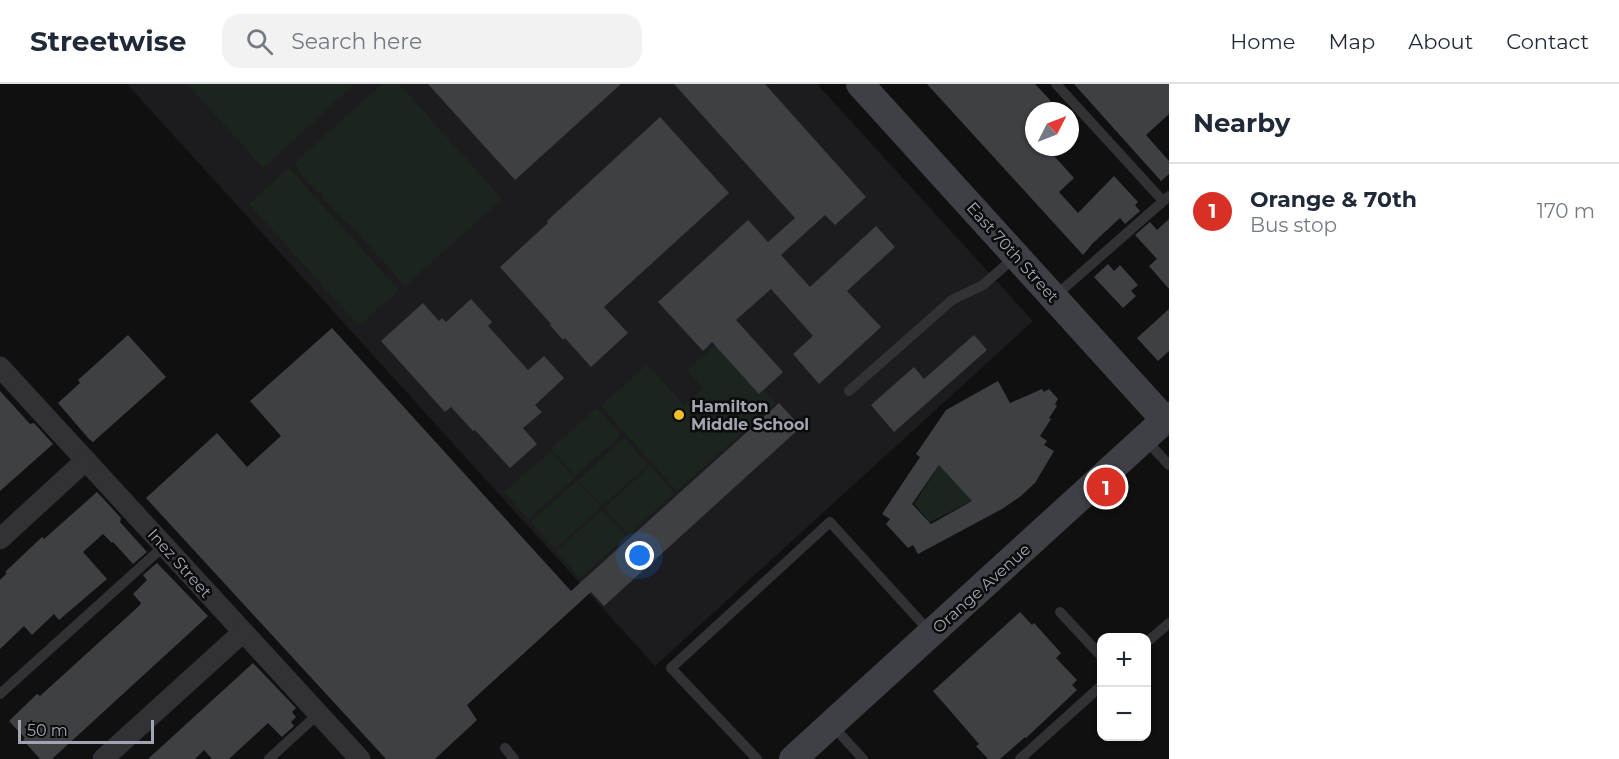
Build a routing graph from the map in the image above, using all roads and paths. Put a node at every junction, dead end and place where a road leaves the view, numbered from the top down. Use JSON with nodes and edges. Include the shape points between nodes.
{"nodes":[{"id":1,"x":860,"y":84,"type":"edge"},
{"id":2,"x":1056,"y":84,"type":"edge"},
{"id":3,"x":1166,"y":199,"type":"edge"},
{"id":4,"x":1016,"y":256,"type":"junction"},
{"id":5,"x":1054,"y":297,"type":"junction"},
{"id":6,"x":1,"y":371,"type":"edge"},
{"id":7,"x":849,"y":391,"type":"dead end"},
{"id":8,"x":1160,"y":425,"type":"edge"},
{"id":9,"x":86,"y":460,"type":"junction"},
{"id":10,"x":1169,"y":465,"type":"edge"},
{"id":11,"x":0,"y":538,"type":"edge"},
{"id":12,"x":164,"y":546,"type":"junction"},
{"id":13,"x":1060,"y":612,"type":"dead end"},
{"id":14,"x":1169,"y":622,"type":"edge"},
{"id":15,"x":243,"y":632,"type":"junction"},
{"id":16,"x":931,"y":633,"type":"junction"},
{"id":17,"x":1151,"y":638,"type":"edge"},
{"id":18,"x":1097,"y":653,"type":"edge"},
{"id":19,"x":1099,"y":687,"type":"edge"},
{"id":20,"x":0,"y":694,"type":"edge"},
{"id":21,"x":318,"y":714,"type":"junction"},
{"id":22,"x":831,"y":724,"type":"junction"},
{"id":23,"x":505,"y":748,"type":"dead end"},
{"id":24,"x":102,"y":759,"type":"edge"},
{"id":25,"x":269,"y":759,"type":"edge"},
{"id":26,"x":360,"y":759,"type":"edge"},
{"id":27,"x":514,"y":759,"type":"edge"},
{"id":28,"x":757,"y":759,"type":"edge"},
{"id":29,"x":793,"y":759,"type":"edge"},
{"id":30,"x":863,"y":759,"type":"edge"},
{"id":31,"x":1020,"y":759,"type":"edge"}],
"edges":[{"from":1,"to":4,"type":"street","name":"East 70th Street"},
{"from":2,"to":3,"type":"lane"},
{"from":3,"to":5,"type":"lane"},
{"from":4,"to":5,"type":"street","name":"East 70th Street"},
{"from":4,"to":7,"type":"lane","via":[[982,285],[952,300]]},
{"from":5,"to":8,"type":"street","name":"East 70th Street"},
{"from":6,"to":9,"type":"street","name":"Inez Street"},
{"from":8,"to":10,"type":"lane"},
{"from":8,"to":16,"type":"street","name":"Orange Avenue"},
{"from":9,"to":11,"type":"street"},
{"from":9,"to":12,"type":"street","name":"Inez Street"},
{"from":12,"to":15,"type":"street","name":"Inez Street"},
{"from":12,"to":20,"type":"lane"},
{"from":13,"to":18,"type":"lane"},
{"from":14,"to":17,"type":"lane"},
{"from":15,"to":21,"type":"street","name":"Inez Street"},
{"from":15,"to":24,"type":"street"},
{"from":16,"to":22,"type":"street","name":"Orange Avenue"},
{"from":16,"to":28,"type":"lane","via":[[830,522],[671,668]]},
{"from":19,"to":31,"type":"lane"},
{"from":21,"to":25,"type":"lane"},
{"from":21,"to":26,"type":"street","name":"Inez Street"},
{"from":22,"to":29,"type":"street","name":"Orange Avenue"},
{"from":22,"to":30,"type":"lane"},
{"from":23,"to":27,"type":"lane"}]}
